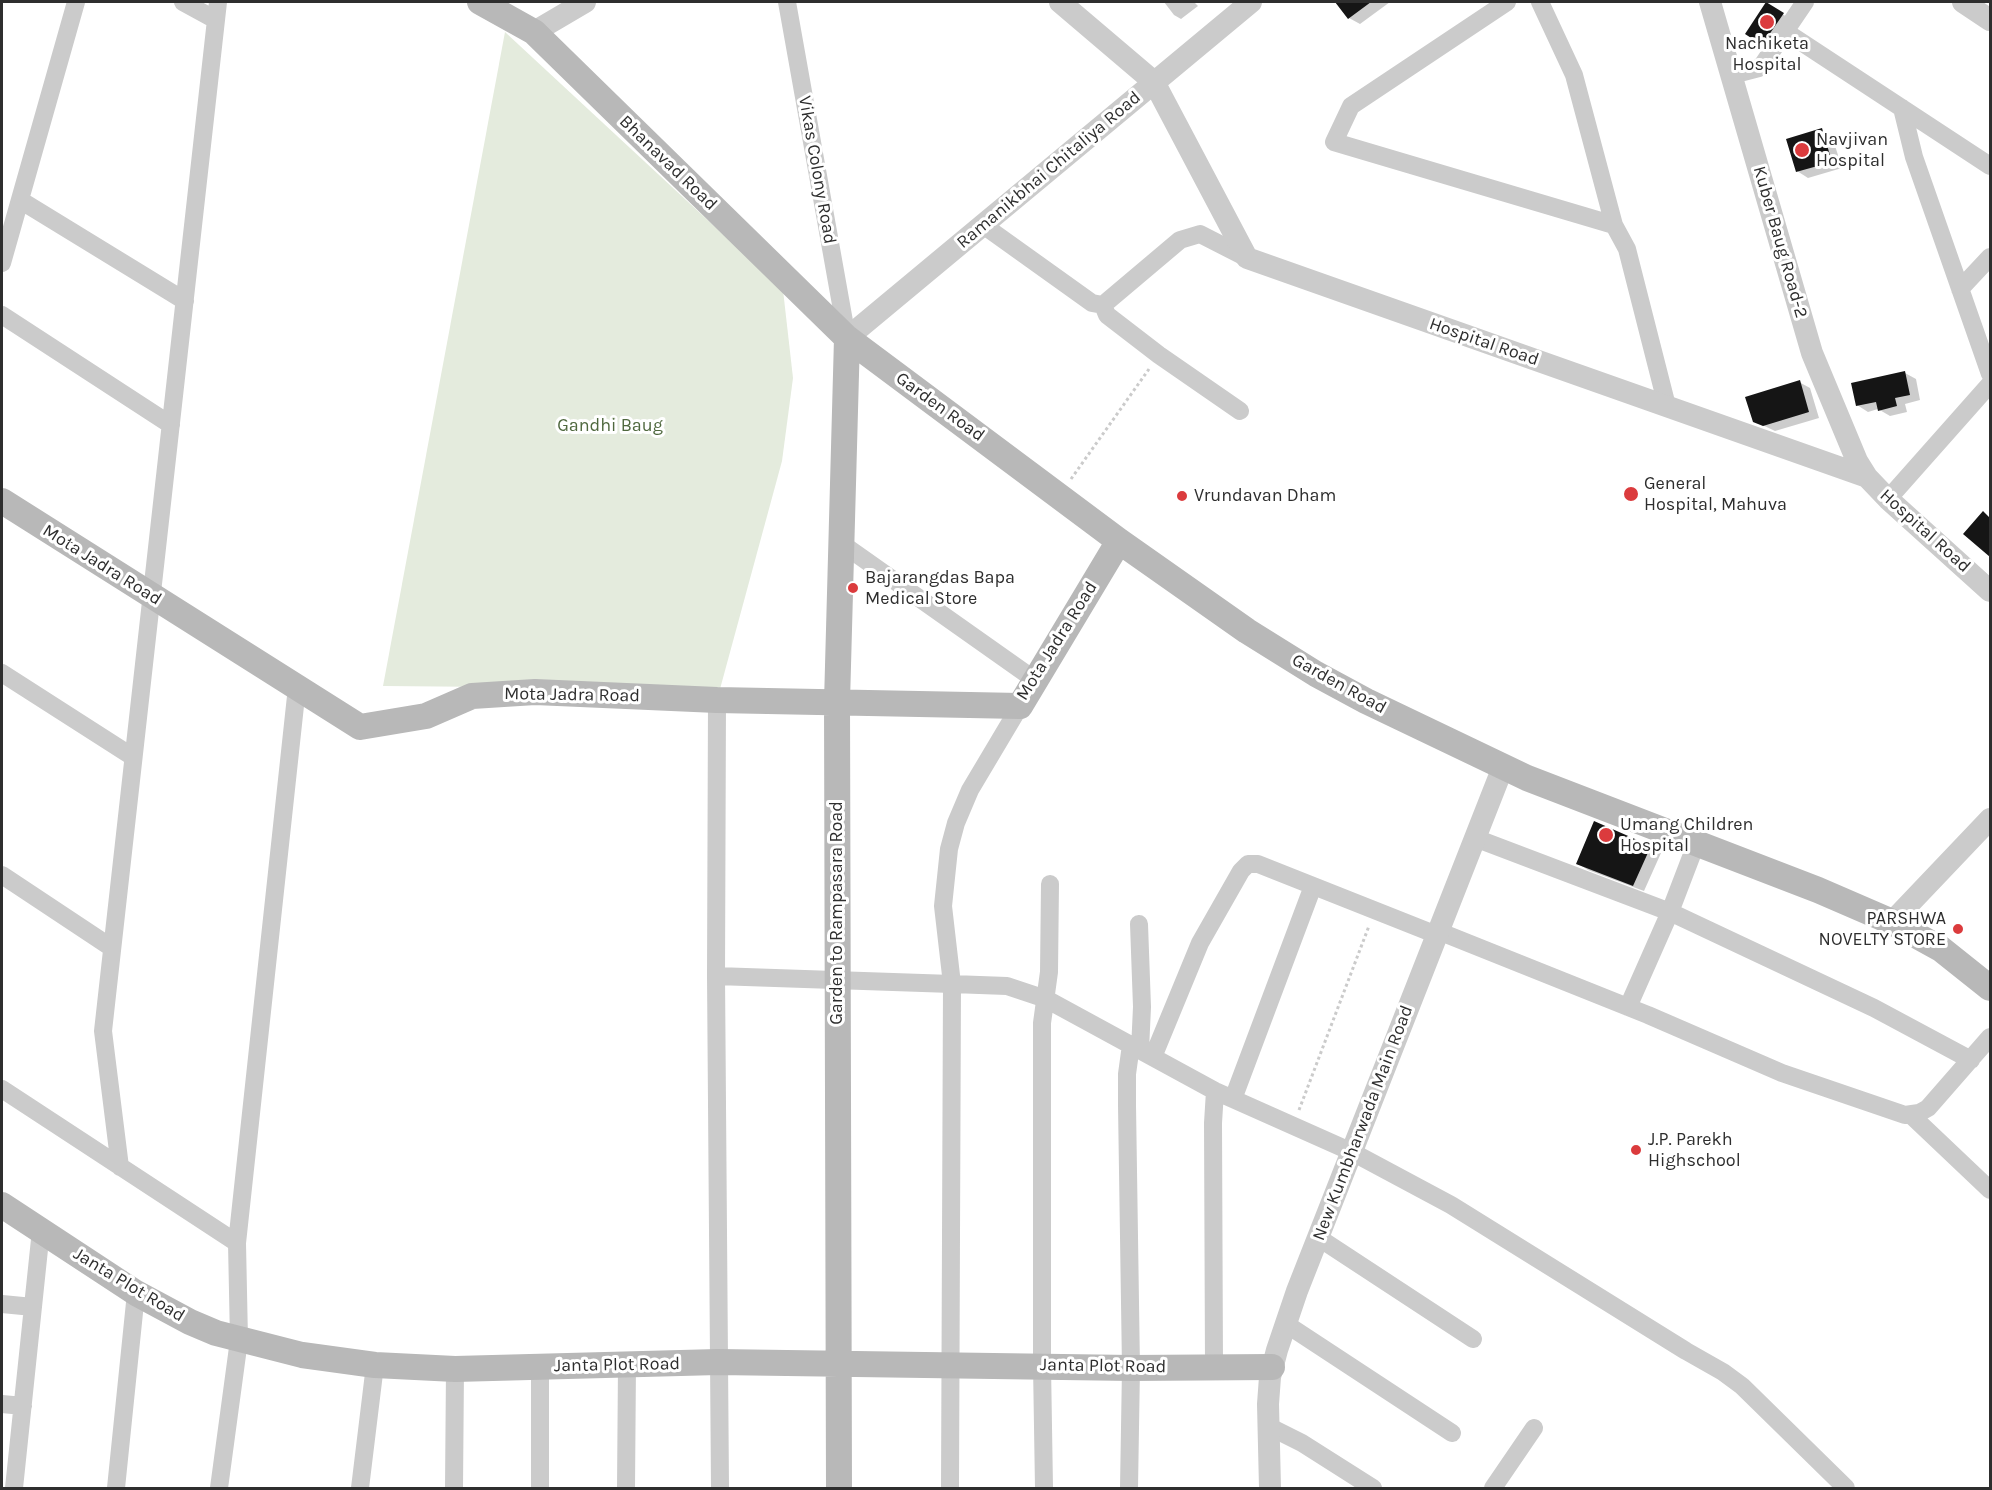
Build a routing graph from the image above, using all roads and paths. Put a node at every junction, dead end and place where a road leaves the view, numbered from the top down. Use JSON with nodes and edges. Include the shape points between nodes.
{"nodes":[{"id":1,"x":76,"y":2,"type":"edge"},
{"id":2,"x":183,"y":2,"type":"edge"},
{"id":3,"x":218,"y":2,"type":"edge"},
{"id":4,"x":480,"y":2,"type":"edge"},
{"id":5,"x":585,"y":2,"type":"edge"},
{"id":6,"x":787,"y":2,"type":"edge"},
{"id":7,"x":1060,"y":2,"type":"edge"},
{"id":8,"x":1251,"y":2,"type":"edge"},
{"id":9,"x":1507,"y":2,"type":"edge"},
{"id":10,"x":1540,"y":2,"type":"edge"},
{"id":11,"x":1710,"y":2,"type":"edge"},
{"id":12,"x":1805,"y":2,"type":"edge"},
{"id":13,"x":1963,"y":2,"type":"edge"},
{"id":14,"x":216,"y":20,"type":"junction"},
{"id":15,"x":1990,"y":20,"type":"edge"},
{"id":16,"x":534,"y":32,"type":"junction"},
{"id":17,"x":1786,"y":32,"type":"junction"},
{"id":18,"x":1732,"y":75,"type":"junction"},
{"id":19,"x":1154,"y":82,"type":"junction"},
{"id":20,"x":1902,"y":108,"type":"junction"},
{"id":21,"x":1990,"y":166,"type":"edge"},
{"id":22,"x":20,"y":200,"type":"junction"},
{"id":23,"x":983,"y":225,"type":"junction"},
{"id":24,"x":1614,"y":225,"type":"junction"},
{"id":25,"x":1990,"y":257,"type":"edge"},
{"id":26,"x":1247,"y":258,"type":"junction"},
{"id":27,"x":2,"y":263,"type":"edge"},
{"id":28,"x":1960,"y":289,"type":"junction"},
{"id":29,"x":184,"y":301,"type":"junction"},
{"id":30,"x":1103,"y":305,"type":"junction"},
{"id":31,"x":2,"y":315,"type":"edge"},
{"id":32,"x":847,"y":338,"type":"junction"},
{"id":33,"x":1159,"y":356,"type":"junction"},
{"id":34,"x":1990,"y":374,"type":"edge"},
{"id":35,"x":1990,"y":384,"type":"edge"},
{"id":36,"x":1667,"y":406,"type":"junction"},
{"id":37,"x":1240,"y":411,"type":"dead end"},
{"id":38,"x":171,"y":425,"type":"junction"},
{"id":39,"x":1868,"y":477,"type":"junction"},
{"id":40,"x":1059,"y":495,"type":"junction"},
{"id":41,"x":1888,"y":499,"type":"junction"},
{"id":42,"x":2,"y":501,"type":"edge"},
{"id":43,"x":1119,"y":541,"type":"junction"},
{"id":44,"x":841,"y":543,"type":"junction"},
{"id":45,"x":1990,"y":591,"type":"edge"},
{"id":46,"x":152,"y":595,"type":"junction"},
{"id":47,"x":2,"y":673,"type":"edge"},
{"id":48,"x":1035,"y":680,"type":"junction"},
{"id":49,"x":297,"y":687,"type":"junction"},
{"id":50,"x":717,"y":700,"type":"junction"},
{"id":51,"x":837,"y":702,"type":"junction"},
{"id":52,"x":1020,"y":706,"type":"junction"},
{"id":53,"x":134,"y":757,"type":"junction"},
{"id":54,"x":1503,"y":767,"type":"junction"},
{"id":55,"x":1990,"y":819,"type":"edge"},
{"id":56,"x":1475,"y":838,"type":"junction"},
{"id":57,"x":1696,"y":844,"type":"junction"},
{"id":58,"x":2,"y":875,"type":"edge"},
{"id":59,"x":1050,"y":884,"type":"dead end"},
{"id":60,"x":1313,"y":886,"type":"junction"},
{"id":61,"x":1375,"y":910,"type":"junction"},
{"id":62,"x":1670,"y":912,"type":"junction"},
{"id":63,"x":1892,"y":922,"type":"junction"},
{"id":64,"x":1139,"y":924,"type":"dead end"},
{"id":65,"x":1437,"y":933,"type":"junction"},
{"id":66,"x":112,"y":948,"type":"junction"},
{"id":67,"x":716,"y":976,"type":"junction"},
{"id":68,"x":836,"y":980,"type":"junction"},
{"id":69,"x":952,"y":984,"type":"junction"},
{"id":70,"x":1990,"y":988,"type":"edge"},
{"id":71,"x":1046,"y":999,"type":"junction"},
{"id":72,"x":1628,"y":1007,"type":"junction"},
{"id":73,"x":1990,"y":1037,"type":"edge"},
{"id":74,"x":1141,"y":1051,"type":"junction"},
{"id":75,"x":1971,"y":1060,"type":"junction"},
{"id":76,"x":2,"y":1089,"type":"edge"},
{"id":77,"x":1215,"y":1091,"type":"junction"},
{"id":78,"x":1233,"y":1099,"type":"junction"},
{"id":79,"x":1912,"y":1116,"type":"junction"},
{"id":80,"x":1293,"y":1126,"type":"junction"},
{"id":81,"x":1352,"y":1152,"type":"junction"},
{"id":82,"x":120,"y":1167,"type":"junction"},
{"id":83,"x":1990,"y":1190,"type":"edge"},
{"id":84,"x":2,"y":1205,"type":"edge"},
{"id":85,"x":41,"y":1230,"type":"junction"},
{"id":86,"x":1319,"y":1238,"type":"junction"},
{"id":87,"x":237,"y":1243,"type":"junction"},
{"id":88,"x":136,"y":1293,"type":"junction"},
{"id":89,"x":2,"y":1304,"type":"edge"},
{"id":90,"x":33,"y":1307,"type":"junction"},
{"id":91,"x":1286,"y":1324,"type":"junction"},
{"id":92,"x":239,"y":1340,"type":"junction"},
{"id":93,"x":1473,"y":1340,"type":"dead end"},
{"id":94,"x":718,"y":1362,"type":"junction"},
{"id":95,"x":840,"y":1363,"type":"junction"},
{"id":96,"x":627,"y":1364,"type":"junction"},
{"id":97,"x":950,"y":1364,"type":"junction"},
{"id":98,"x":375,"y":1365,"type":"junction"},
{"id":99,"x":1042,"y":1365,"type":"junction"},
{"id":100,"x":540,"y":1366,"type":"junction"},
{"id":101,"x":1214,"y":1366,"type":"junction"},
{"id":102,"x":1272,"y":1367,"type":"junction"},
{"id":103,"x":1131,"y":1368,"type":"junction"},
{"id":104,"x":455,"y":1369,"type":"junction"},
{"id":105,"x":2,"y":1404,"type":"edge"},
{"id":106,"x":23,"y":1406,"type":"junction"},
{"id":107,"x":1268,"y":1426,"type":"junction"},
{"id":108,"x":1534,"y":1428,"type":"dead end"},
{"id":109,"x":1452,"y":1433,"type":"dead end"},
{"id":110,"x":15,"y":1488,"type":"edge"},
{"id":111,"x":116,"y":1488,"type":"edge"},
{"id":112,"x":219,"y":1488,"type":"edge"},
{"id":113,"x":360,"y":1488,"type":"edge"},
{"id":114,"x":454,"y":1488,"type":"edge"},
{"id":115,"x":540,"y":1488,"type":"edge"},
{"id":116,"x":626,"y":1488,"type":"edge"},
{"id":117,"x":720,"y":1488,"type":"edge"},
{"id":118,"x":839,"y":1488,"type":"edge"},
{"id":119,"x":950,"y":1488,"type":"edge"},
{"id":120,"x":1044,"y":1488,"type":"edge"},
{"id":121,"x":1129,"y":1488,"type":"edge"},
{"id":122,"x":1270,"y":1488,"type":"edge"},
{"id":123,"x":1373,"y":1488,"type":"edge"},
{"id":124,"x":1493,"y":1488,"type":"edge"},
{"id":125,"x":1846,"y":1488,"type":"edge"}],
"edges":[{"from":1,"to":22,"type":"street"},
{"from":2,"to":14,"type":"street"},
{"from":3,"to":14,"type":"street"},
{"from":4,"to":16,"type":"main road","name":"Bhanavad Road"},
{"from":5,"to":16,"type":"street"},
{"from":6,"to":32,"type":"street","name":"Vikas Colony Road"},
{"from":7,"to":19,"type":"street"},
{"from":8,"to":19,"type":"street","name":"Ramanikbhai Chitaliya Road"},
{"from":9,"to":24,"type":"street","via":[[1351,106],[1334,142]]},
{"from":10,"to":24,"type":"street","via":[[1574,75]]},
{"from":11,"to":18,"type":"street","name":"Kuber Baug Road-2"},
{"from":12,"to":17,"type":"street"},
{"from":13,"to":15,"type":"street"},
{"from":14,"to":29,"type":"street"},
{"from":16,"to":32,"type":"main road","name":"Bhanavad Road"},
{"from":17,"to":18,"type":"street","via":[[1759,68]]},
{"from":17,"to":20,"type":"street"},
{"from":18,"to":39,"type":"street","name":"Kuber Baug Road-2","via":[[1812,353],[1857,461]]},
{"from":19,"to":23,"type":"street","name":"Ramanikbhai Chitaliya Road"},
{"from":19,"to":26,"type":"street"},
{"from":20,"to":21,"type":"street"},
{"from":20,"to":28,"type":"street","via":[[1914,157]]},
{"from":22,"to":27,"type":"street"},
{"from":22,"to":29,"type":"street"},
{"from":23,"to":30,"type":"street","via":[[1092,303]]},
{"from":23,"to":32,"type":"street","name":"Ramanikbhai Chitaliya Road"},
{"from":24,"to":36,"type":"street","via":[[1627,249]]},
{"from":25,"to":28,"type":"street"},
{"from":26,"to":30,"type":"street","via":[[1200,234],[1180,240]]},
{"from":26,"to":36,"type":"street","name":"Hospital Road"},
{"from":28,"to":34,"type":"street"},
{"from":29,"to":38,"type":"street"},
{"from":30,"to":33,"type":"street","via":[[1107,315]]},
{"from":31,"to":38,"type":"street"},
{"from":32,"to":40,"type":"main road","name":"Garden Road"},
{"from":32,"to":44,"type":"main road","name":"Garden to Rampasara Road"},
{"from":33,"to":37,"type":"street"},
{"from":33,"to":40,"type":"path"},
{"from":35,"to":41,"type":"street"},
{"from":36,"to":39,"type":"street","name":"Hospital Road"},
{"from":38,"to":46,"type":"street"},
{"from":39,"to":41,"type":"street","name":"Hospital Road"},
{"from":40,"to":43,"type":"main road","name":"Garden Road"},
{"from":41,"to":45,"type":"street","name":"Hospital Road"},
{"from":42,"to":46,"type":"main road","name":"Mota Jadra Road"},
{"from":43,"to":48,"type":"main road","name":"Mota Jadra Road"},
{"from":43,"to":54,"type":"main road","name":"Garden Road","via":[[1316,674]]},
{"from":44,"to":48,"type":"street"},
{"from":44,"to":51,"type":"main road","name":"Garden to Rampasara Road"},
{"from":46,"to":49,"type":"main road","name":"Mota Jadra Road"},
{"from":46,"to":53,"type":"street"},
{"from":47,"to":53,"type":"street"},
{"from":48,"to":52,"type":"main road","name":"Mota Jadra Road"},
{"from":49,"to":50,"type":"main road","name":"Mota Jadra Road","via":[[360,727],[426,716],[486,694],[535,692]]},
{"from":49,"to":87,"type":"street"},
{"from":50,"to":51,"type":"main road","name":"Mota Jadra Road"},
{"from":50,"to":67,"type":"street"},
{"from":51,"to":52,"type":"main road","name":"Mota Jadra Road"},
{"from":51,"to":68,"type":"main road","name":"Garden to Rampasara Road"},
{"from":52,"to":69,"type":"street","via":[[970,790],[949,849],[943,906]]},
{"from":53,"to":66,"type":"street"},
{"from":54,"to":56,"type":"street","name":"New Kumbharwada Main Road"},
{"from":54,"to":57,"type":"main road","name":"Garden Road"},
{"from":55,"to":63,"type":"street"},
{"from":56,"to":62,"type":"street"},
{"from":56,"to":65,"type":"street","name":"New Kumbharwada Main Road"},
{"from":57,"to":62,"type":"street"},
{"from":57,"to":63,"type":"main road","name":"Garden Road"},
{"from":58,"to":66,"type":"street"},
{"from":59,"to":71,"type":"street"},
{"from":60,"to":61,"type":"street"},
{"from":60,"to":74,"type":"street","via":[[1258,864],[1244,867]]},
{"from":60,"to":78,"type":"street"},
{"from":61,"to":65,"type":"street"},
{"from":61,"to":80,"type":"path"},
{"from":62,"to":72,"type":"street"},
{"from":62,"to":75,"type":"street","via":[[1874,1008]]},
{"from":63,"to":70,"type":"main road","name":"Garden Road","via":[[1941,949]]},
{"from":64,"to":74,"type":"street"},
{"from":65,"to":72,"type":"street"},
{"from":65,"to":81,"type":"street","name":"New Kumbharwada Main Road"},
{"from":66,"to":82,"type":"street","via":[[103,1031]]},
{"from":67,"to":68,"type":"street"},
{"from":67,"to":94,"type":"street"},
{"from":68,"to":69,"type":"street"},
{"from":68,"to":95,"type":"main road","name":"Garden to Rampasara Road"},
{"from":69,"to":71,"type":"street","via":[[1007,986]]},
{"from":69,"to":97,"type":"street"},
{"from":71,"to":74,"type":"street"},
{"from":71,"to":99,"type":"street","via":[[1042,1023]]},
{"from":72,"to":79,"type":"street","via":[[1782,1072]]},
{"from":73,"to":75,"type":"street"},
{"from":74,"to":77,"type":"street"},
{"from":74,"to":103,"type":"street","via":[[1127,1074]]},
{"from":75,"to":79,"type":"street","via":[[1928,1108]]},
{"from":76,"to":82,"type":"street"},
{"from":77,"to":78,"type":"street"},
{"from":77,"to":101,"type":"street"},
{"from":78,"to":80,"type":"street"},
{"from":79,"to":83,"type":"street"},
{"from":80,"to":81,"type":"street"},
{"from":81,"to":86,"type":"street","name":"New Kumbharwada Main Road"},
{"from":81,"to":125,"type":"street","via":[[1451,1205],[1723,1372]]},
{"from":82,"to":87,"type":"street"},
{"from":84,"to":85,"type":"main road","name":"Janta Plot Road"},
{"from":85,"to":88,"type":"main road","name":"Janta Plot Road"},
{"from":85,"to":90,"type":"street"},
{"from":86,"to":91,"type":"street","name":"New Kumbharwada Main Road"},
{"from":86,"to":93,"type":"street"},
{"from":87,"to":92,"type":"street"},
{"from":88,"to":92,"type":"main road","name":"Janta Plot Road","via":[[190,1322]]},
{"from":88,"to":111,"type":"street"},
{"from":89,"to":90,"type":"street"},
{"from":90,"to":106,"type":"street"},
{"from":91,"to":102,"type":"street","name":"New Kumbharwada Main Road"},
{"from":91,"to":109,"type":"street"},
{"from":92,"to":98,"type":"main road","name":"Janta Plot Road","via":[[302,1355]]},
{"from":92,"to":112,"type":"street"},
{"from":94,"to":95,"type":"main road","name":"Janta Plot Road"},
{"from":94,"to":96,"type":"main road","name":"Janta Plot Road"},
{"from":94,"to":117,"type":"street"},
{"from":95,"to":97,"type":"main road","name":"Janta Plot Road"},
{"from":95,"to":118,"type":"main road","name":"Garden to Rampasara Road"},
{"from":96,"to":100,"type":"main road","name":"Janta Plot Road"},
{"from":96,"to":116,"type":"street"},
{"from":97,"to":99,"type":"main road","name":"Janta Plot Road"},
{"from":97,"to":119,"type":"street"},
{"from":98,"to":104,"type":"main road","name":"Janta Plot Road"},
{"from":98,"to":113,"type":"street"},
{"from":99,"to":103,"type":"main road","name":"Janta Plot Road"},
{"from":99,"to":120,"type":"street"},
{"from":100,"to":104,"type":"main road","name":"Janta Plot Road"},
{"from":100,"to":115,"type":"street"},
{"from":101,"to":102,"type":"main road","name":"Janta Plot Road"},
{"from":101,"to":103,"type":"main road","name":"Janta Plot Road"},
{"from":102,"to":107,"type":"street","name":"New Kumbharwada Main Road"},
{"from":103,"to":121,"type":"street"},
{"from":104,"to":114,"type":"street"},
{"from":105,"to":106,"type":"street"},
{"from":106,"to":110,"type":"street"},
{"from":107,"to":122,"type":"street","name":"New Kumbharwada Main Road"},
{"from":107,"to":123,"type":"street"},
{"from":108,"to":124,"type":"street"}]}
